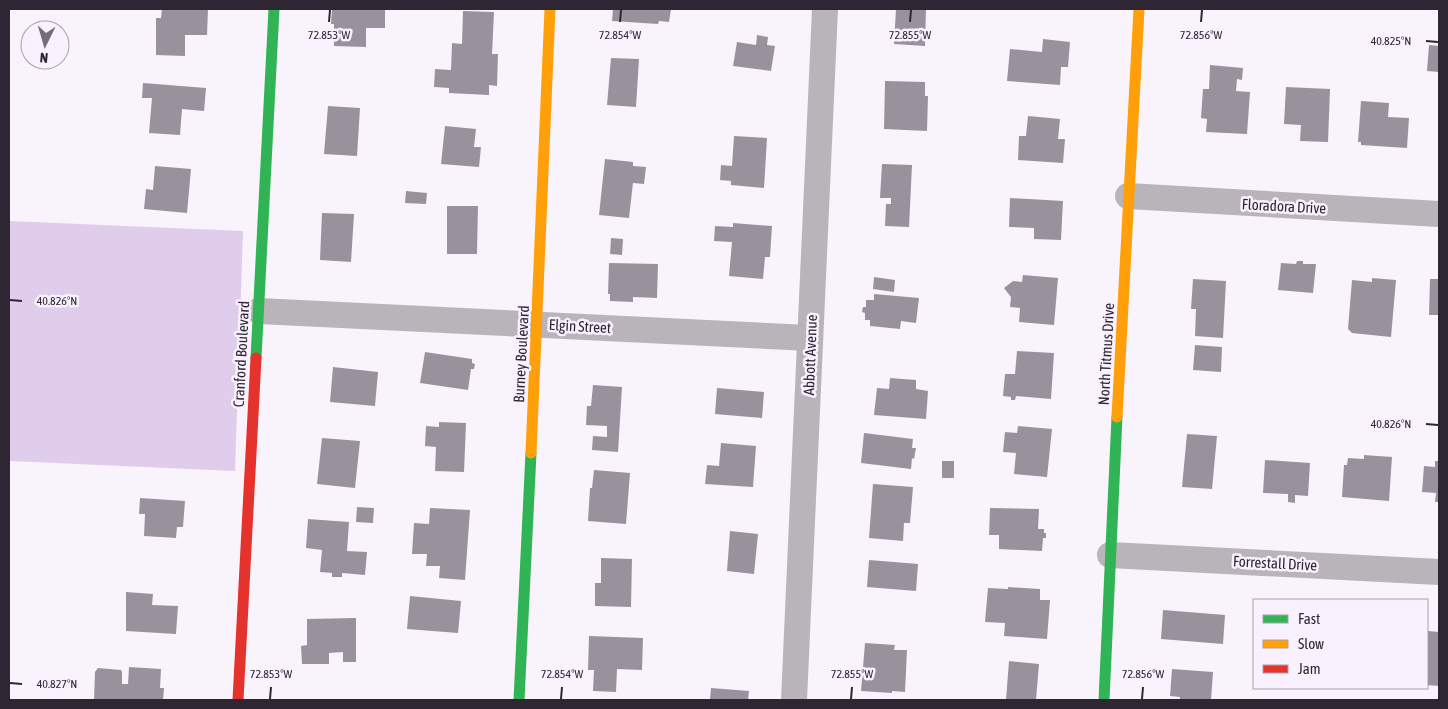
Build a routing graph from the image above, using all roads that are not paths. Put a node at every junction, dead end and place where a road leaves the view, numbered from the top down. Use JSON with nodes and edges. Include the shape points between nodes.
{"nodes":[{"id":1,"x":274,"y":9,"type":"edge"},
{"id":2,"x":550,"y":9,"type":"edge"},
{"id":3,"x":825,"y":9,"type":"edge"},
{"id":4,"x":1139,"y":9,"type":"edge"},
{"id":5,"x":1128,"y":196,"type":"junction"},
{"id":6,"x":1439,"y":214,"type":"edge"},
{"id":7,"x":259,"y":311,"type":"junction"},
{"id":8,"x":538,"y":324,"type":"junction"},
{"id":9,"x":810,"y":338,"type":"junction"},
{"id":10,"x":1110,"y":555,"type":"junction"},
{"id":11,"x":1439,"y":572,"type":"edge"},
{"id":12,"x":238,"y":700,"type":"edge"},
{"id":13,"x":519,"y":700,"type":"edge"},
{"id":14,"x":794,"y":700,"type":"edge"},
{"id":15,"x":1104,"y":700,"type":"edge"}],
"edges":[{"from":1,"to":7,"type":"street","name":"Cranford Boulevard"},
{"from":2,"to":8,"type":"street","name":"Burney Boulevard"},
{"from":3,"to":9,"type":"street","name":"Abbott Avenue"},
{"from":4,"to":5,"type":"street","name":"North Titmus Drive"},
{"from":5,"to":6,"type":"street","name":"Floradora Drive"},
{"from":5,"to":10,"type":"street","name":"North Titmus Drive"},
{"from":7,"to":8,"type":"street","name":"Elgin Street"},
{"from":7,"to":12,"type":"street","name":"Cranford Boulevard"},
{"from":8,"to":9,"type":"street","name":"Elgin Street"},
{"from":8,"to":13,"type":"street","name":"Burney Boulevard"},
{"from":9,"to":14,"type":"street","name":"Abbott Avenue"},
{"from":10,"to":11,"type":"street","name":"Forrestall Drive"},
{"from":10,"to":15,"type":"street","name":"North Titmus Drive"}]}
